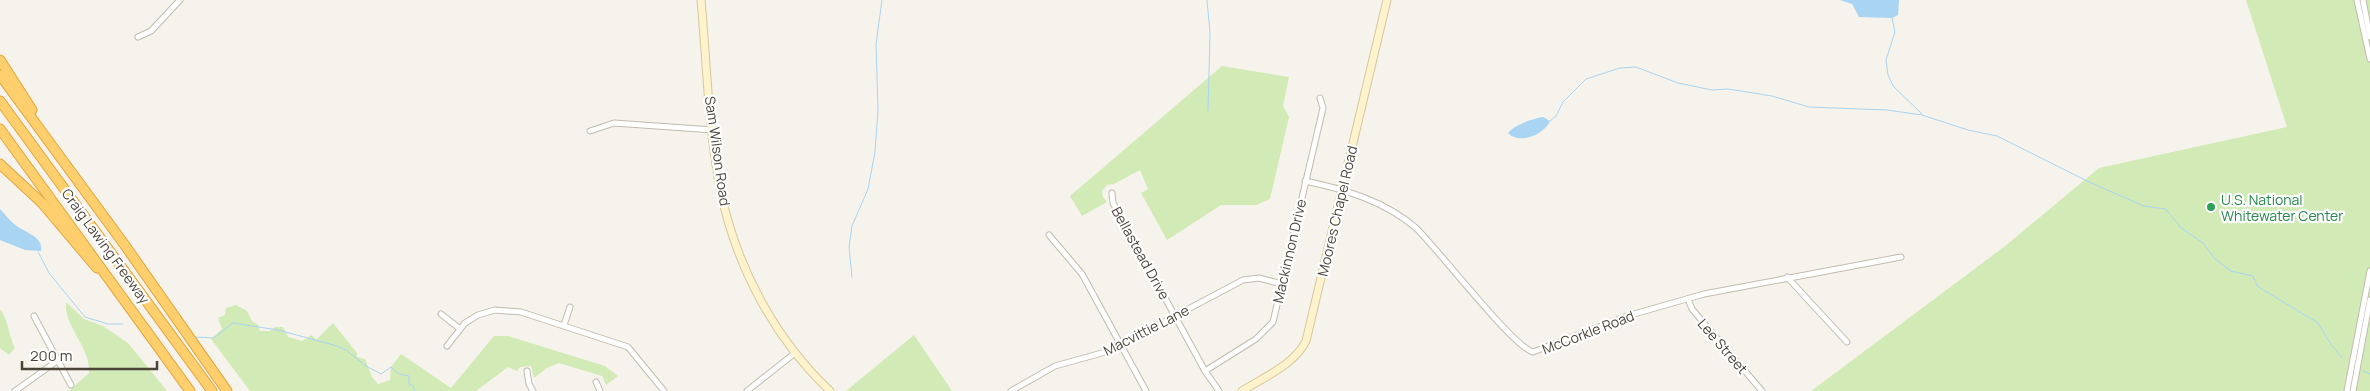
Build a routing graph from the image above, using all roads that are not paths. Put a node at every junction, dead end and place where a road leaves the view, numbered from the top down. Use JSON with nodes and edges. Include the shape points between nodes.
{"nodes":[{"id":1,"x":180,"y":0,"type":"edge"},
{"id":2,"x":701,"y":0,"type":"edge"},
{"id":3,"x":1387,"y":0,"type":"edge"},
{"id":4,"x":2357,"y":0,"type":"edge"},
{"id":5,"x":2363,"y":0,"type":"edge"},
{"id":6,"x":2370,"y":36,"type":"edge"},
{"id":7,"x":138,"y":37,"type":"dead end"},
{"id":8,"x":2370,"y":59,"type":"edge"},
{"id":9,"x":0,"y":60,"type":"edge"},
{"id":10,"x":0,"y":75,"type":"edge"},
{"id":11,"x":1320,"y":98,"type":"dead end"},
{"id":12,"x":0,"y":101,"type":"edge"},
{"id":13,"x":0,"y":129,"type":"edge"},
{"id":14,"x":713,"y":130,"type":"junction"},
{"id":15,"x":590,"y":131,"type":"dead end"},
{"id":16,"x":63,"y":161,"type":"junction"},
{"id":17,"x":0,"y":164,"type":"edge"},
{"id":18,"x":1305,"y":181,"type":"junction"},
{"id":19,"x":1343,"y":189,"type":"junction"},
{"id":20,"x":1112,"y":193,"type":"dead end"},
{"id":21,"x":1049,"y":235,"type":"dead end"},
{"id":22,"x":1901,"y":257,"type":"dead end"},
{"id":23,"x":2370,"y":271,"type":"edge"},
{"id":24,"x":1787,"y":277,"type":"junction"},
{"id":25,"x":109,"y":281,"type":"junction"},
{"id":26,"x":1282,"y":284,"type":"junction"},
{"id":27,"x":1688,"y":299,"type":"junction"},
{"id":28,"x":2370,"y":300,"type":"edge"},
{"id":29,"x":570,"y":307,"type":"dead end"},
{"id":30,"x":442,"y":314,"type":"dead end"},
{"id":31,"x":34,"y":316,"type":"dead end"},
{"id":32,"x":1176,"y":316,"type":"junction"},
{"id":33,"x":564,"y":325,"type":"junction"},
{"id":34,"x":460,"y":329,"type":"junction"},
{"id":35,"x":1846,"y":342,"type":"dead end"},
{"id":36,"x":1121,"y":345,"type":"junction"},
{"id":37,"x":447,"y":346,"type":"dead end"},
{"id":38,"x":795,"y":353,"type":"junction"},
{"id":39,"x":57,"y":361,"type":"junction"},
{"id":40,"x":527,"y":371,"type":"dead end"},
{"id":41,"x":1205,"y":371,"type":"junction"},
{"id":42,"x":596,"y":382,"type":"dead end"},
{"id":43,"x":71,"y":384,"type":"dead end"},
{"id":44,"x":14,"y":391,"type":"edge"},
{"id":45,"x":190,"y":391,"type":"edge"},
{"id":46,"x":212,"y":391,"type":"edge"},
{"id":47,"x":227,"y":391,"type":"edge"},
{"id":48,"x":533,"y":391,"type":"edge"},
{"id":49,"x":600,"y":391,"type":"edge"},
{"id":50,"x":664,"y":391,"type":"edge"},
{"id":51,"x":747,"y":391,"type":"edge"},
{"id":52,"x":830,"y":391,"type":"edge"},
{"id":53,"x":1011,"y":391,"type":"edge"},
{"id":54,"x":1146,"y":391,"type":"edge"},
{"id":55,"x":1219,"y":391,"type":"edge"},
{"id":56,"x":1242,"y":391,"type":"edge"},
{"id":57,"x":1762,"y":391,"type":"edge"},
{"id":58,"x":2347,"y":391,"type":"edge"},
{"id":59,"x":2353,"y":391,"type":"edge"}],
"edges":[{"from":1,"to":7,"type":"street","via":[[150,31]]},
{"from":2,"to":14,"type":"main road","name":"Sam Wilson Road"},
{"from":3,"to":19,"type":"main road","name":"Moores Chapel Road"},
{"from":4,"to":8,"type":"street"},
{"from":5,"to":6,"type":"street"},
{"from":9,"to":16,"type":"highway"},
{"from":10,"to":16,"type":"highway"},
{"from":11,"to":18,"type":"street","name":"Mackinnon Drive","via":[[1323,108]]},
{"from":12,"to":46,"type":"highway","name":"Craig Lawing Freeway"},
{"from":13,"to":25,"type":"highway","name":"Craig Lawing Freeway"},
{"from":14,"to":15,"type":"street","via":[[614,123]]},
{"from":14,"to":38,"type":"main road","name":"Sam Wilson Road","via":[[721,193],[733,234],[762,302]]},
{"from":16,"to":47,"type":"highway"},
{"from":17,"to":25,"type":"highway","via":[[42,204]]},
{"from":18,"to":19,"type":"street","name":"McCorkle Road"},
{"from":18,"to":26,"type":"street","name":"Mackinnon Drive"},
{"from":19,"to":27,"type":"street","name":"McCorkle Road","via":[[1399,216],[1416,229],[1518,343],[1529,351],[1542,350],[1601,325]]},
{"from":19,"to":56,"type":"main road","name":"Moores Chapel Road","via":[[1303,346],[1291,360]]},
{"from":20,"to":32,"type":"street","name":"Bellastead Drive","via":[[1113,203]]},
{"from":21,"to":36,"type":"street","via":[[1082,274]]},
{"from":22,"to":24,"type":"street","name":"McCorkle Road"},
{"from":23,"to":58,"type":"street"},
{"from":24,"to":27,"type":"street","name":"McCorkle Road"},
{"from":24,"to":35,"type":"street"},
{"from":25,"to":45,"type":"highway","name":"Craig Lawing Freeway"},
{"from":26,"to":32,"type":"street","name":"Macvittie Lane","via":[[1259,278],[1243,280]]},
{"from":26,"to":41,"type":"street","name":"Mackinnon Drive","via":[[1269,327]]},
{"from":27,"to":57,"type":"street","name":"Lee Street","via":[[1692,309]]},
{"from":28,"to":59,"type":"street"},
{"from":29,"to":33,"type":"street"},
{"from":30,"to":34,"type":"street"},
{"from":31,"to":39,"type":"street"},
{"from":32,"to":36,"type":"street","name":"Macvittie Lane"},
{"from":32,"to":41,"type":"street","name":"Bellastead Drive"},
{"from":33,"to":34,"type":"street","via":[[521,312],[495,310],[478,315]]},
{"from":33,"to":50,"type":"street","via":[[628,347]]},
{"from":34,"to":37,"type":"street"},
{"from":36,"to":53,"type":"street","name":"Macvittie Lane","via":[[1105,353],[1055,366]]},
{"from":36,"to":54,"type":"street"},
{"from":38,"to":51,"type":"street"},
{"from":38,"to":52,"type":"main road","name":"Sam Wilson Road"},
{"from":39,"to":43,"type":"street"},
{"from":39,"to":44,"type":"street"},
{"from":40,"to":48,"type":"street"},
{"from":41,"to":55,"type":"street","name":"Bellastead Drive"},
{"from":42,"to":49,"type":"street"}]}
